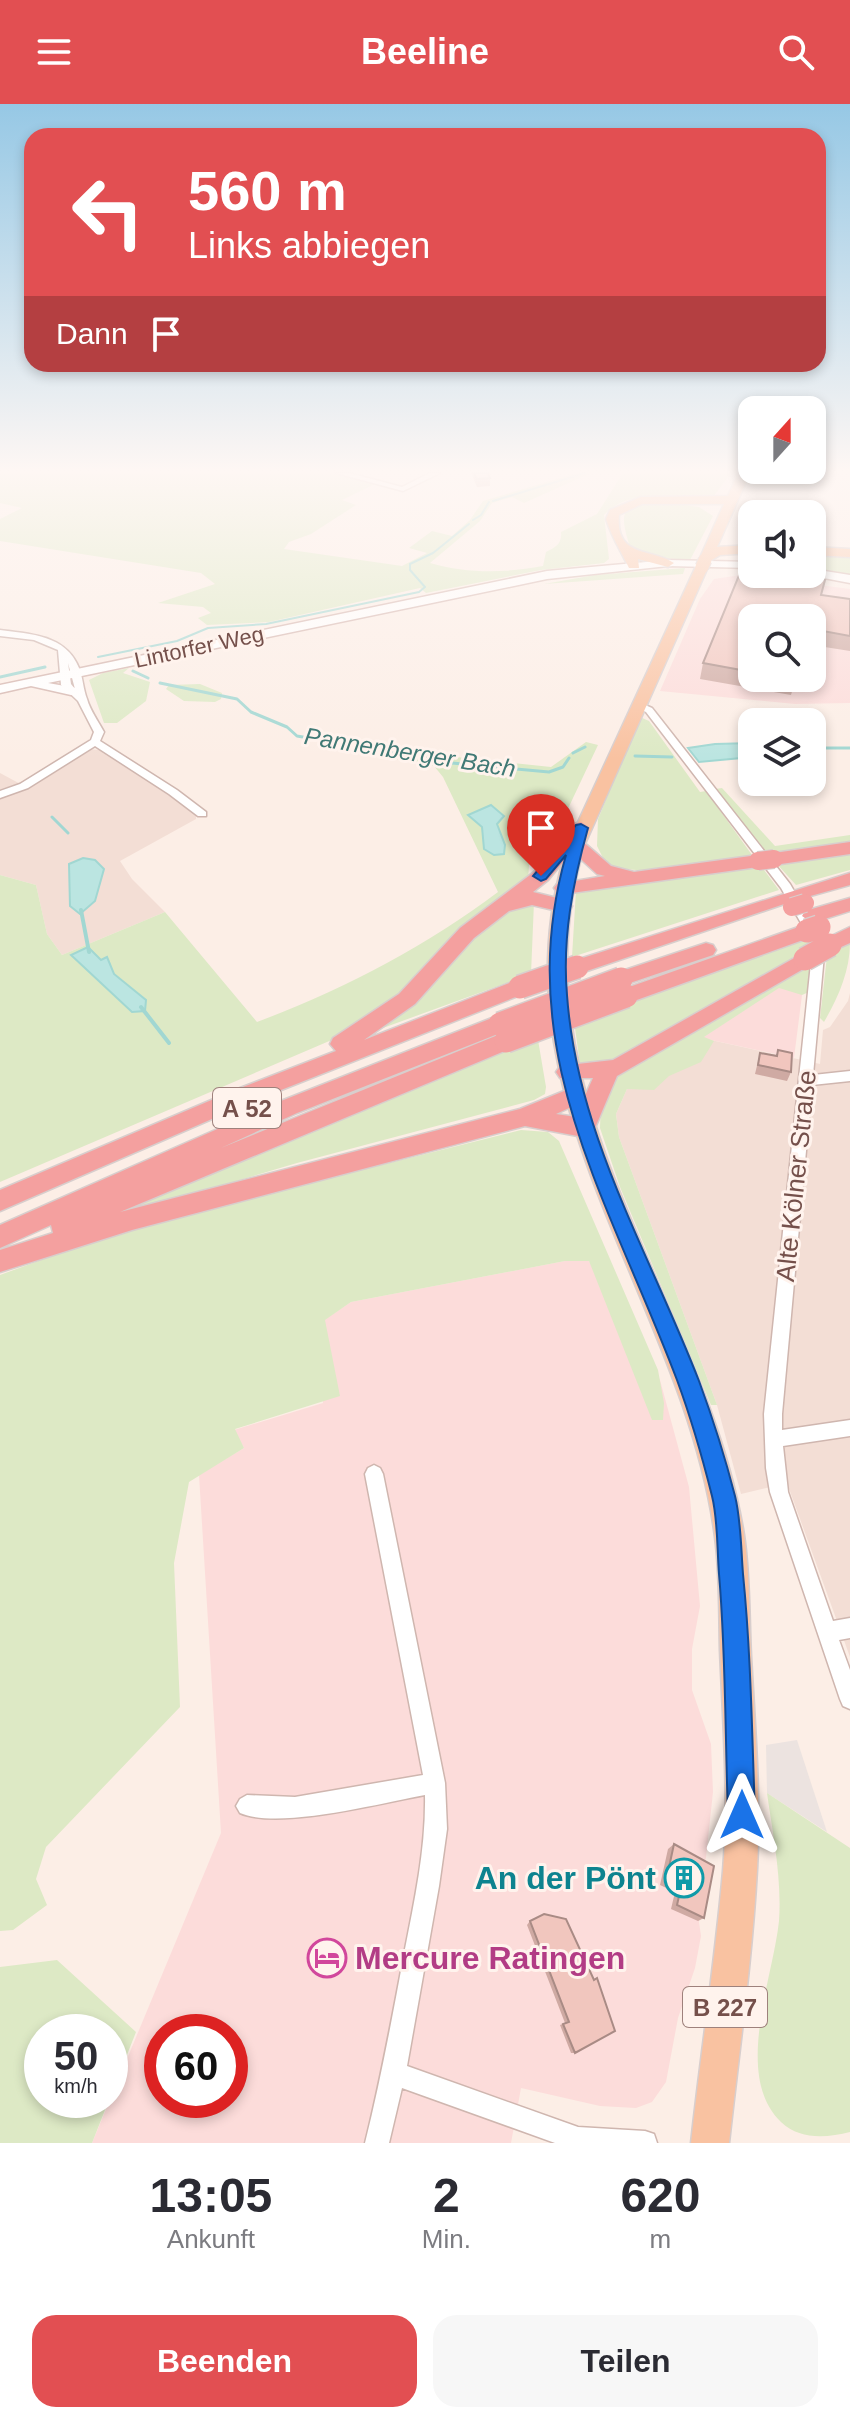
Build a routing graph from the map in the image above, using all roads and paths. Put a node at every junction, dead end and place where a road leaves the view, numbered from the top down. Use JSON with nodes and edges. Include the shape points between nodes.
{"nodes":[{"id":1,"x":587,"y":568,"type":"edge"},
{"id":2,"x":702,"y":568,"type":"edge"},
{"id":3,"x":826,"y":575,"type":"edge"},
{"id":4,"x":850,"y":579,"type":"edge"},
{"id":5,"x":0,"y":633,"type":"edge"},
{"id":6,"x":66,"y":654,"type":"junction"},
{"id":7,"x":112,"y":665,"type":"junction"},
{"id":8,"x":78,"y":672,"type":"junction"},
{"id":9,"x":63,"y":676,"type":"junction"},
{"id":10,"x":29,"y":683,"type":"junction"},
{"id":11,"x":0,"y":689,"type":"edge"},
{"id":12,"x":76,"y":696,"type":"junction"},
{"id":13,"x":638,"y":705,"type":"junction"},
{"id":14,"x":95,"y":742,"type":"junction"},
{"id":15,"x":0,"y":795,"type":"edge"},
{"id":16,"x":202,"y":814,"type":"dead end"},
{"id":17,"x":579,"y":836,"type":"junction"},
{"id":18,"x":850,"y":848,"type":"edge"},
{"id":19,"x":638,"y":878,"type":"junction"},
{"id":20,"x":850,"y":879,"type":"edge"},
{"id":21,"x":850,"y":889,"type":"edge"},
{"id":22,"x":563,"y":897,"type":"junction"},
{"id":23,"x":850,"y":904,"type":"edge"},
{"id":24,"x":495,"y":911,"type":"junction"},
{"id":25,"x":805,"y":915,"type":"junction"},
{"id":26,"x":850,"y":916,"type":"edge"},
{"id":27,"x":850,"y":934,"type":"edge"},
{"id":28,"x":620,"y":980,"type":"junction"},
{"id":29,"x":501,"y":1024,"type":"junction"},
{"id":30,"x":608,"y":1071,"type":"junction"},
{"id":31,"x":568,"y":1072,"type":"junction"},
{"id":32,"x":850,"y":1076,"type":"edge"},
{"id":33,"x":806,"y":1081,"type":"junction"},
{"id":34,"x":243,"y":1096,"type":"junction"},
{"id":35,"x":574,"y":1096,"type":"junction"},
{"id":36,"x":525,"y":1117,"type":"junction"},
{"id":37,"x":583,"y":1128,"type":"junction"},
{"id":38,"x":0,"y":1201,"type":"edge"},
{"id":39,"x":0,"y":1215,"type":"edge"},
{"id":40,"x":0,"y":1237,"type":"edge"},
{"id":41,"x":0,"y":1260,"type":"edge"},
{"id":42,"x":850,"y":1428,"type":"edge"},
{"id":43,"x":774,"y":1439,"type":"junction"},
{"id":44,"x":374,"y":1474,"type":"dead end"},
{"id":45,"x":850,"y":1628,"type":"edge"},
{"id":46,"x":827,"y":1632,"type":"junction"},
{"id":47,"x":850,"y":1699,"type":"edge"},
{"id":48,"x":435,"y":1783,"type":"junction"},
{"id":49,"x":247,"y":1806,"type":"dead end"},
{"id":50,"x":394,"y":2073,"type":"junction"},
{"id":51,"x":580,"y":2141,"type":"edge"},
{"id":52,"x":377,"y":2143,"type":"edge"},
{"id":53,"x":645,"y":2143,"type":"edge"},
{"id":54,"x":710,"y":2143,"type":"edge"}],
"edges":[{"from":1,"to":7,"type":"main road","name":"Lintorfer Weg"},
{"from":2,"to":13,"type":"main road"},
{"from":3,"to":4,"type":"main road"},
{"from":5,"to":6,"type":"street","via":[[47,639]]},
{"from":6,"to":7,"type":"main road"},
{"from":6,"to":8,"type":"street"},
{"from":6,"to":9,"type":"street"},
{"from":7,"to":8,"type":"main road","name":"Lintorfer Weg"},
{"from":8,"to":9,"type":"main road","name":"Lintorfer Weg"},
{"from":8,"to":12,"type":"street"},
{"from":9,"to":10,"type":"main road","name":"Lintorfer Weg"},
{"from":9,"to":12,"type":"street"},
{"from":10,"to":11,"type":"main road","name":"Lintorfer Weg"},
{"from":10,"to":12,"type":"main road"},
{"from":12,"to":14,"type":"street","via":[[99,732]]},
{"from":13,"to":17,"type":"main road"},
{"from":13,"to":33,"type":"street","name":"Alte Kölner Straße","via":[[649,710],[769,864],[815,936],[820,961]]},
{"from":14,"to":15,"type":"street"},
{"from":14,"to":16,"type":"street"},
{"from":17,"to":19,"type":"highway","via":[[604,870]]},
{"from":17,"to":22,"type":"main road"},
{"from":17,"to":24,"type":"highway","via":[[541,876]]},
{"from":18,"to":19,"type":"highway"},
{"from":19,"to":22,"type":"highway"},
{"from":20,"to":25,"type":"highway"},
{"from":21,"to":25,"type":"highway","number":"A 52"},
{"from":22,"to":24,"type":"highway","via":[[531,898]]},
{"from":22,"to":31,"type":"main road","via":[[558,994]]},
{"from":23,"to":25,"type":"highway","number":"A 52"},
{"from":24,"to":34,"type":"highway","via":[[385,1016]]},
{"from":25,"to":26,"type":"highway"},
{"from":25,"to":27,"type":"highway"},
{"from":25,"to":28,"type":"highway"},
{"from":25,"to":28,"type":"highway","number":"A 52"},
{"from":25,"to":30,"type":"highway","bridge":true,"via":[[805,959]]},
{"from":25,"to":34,"type":"highway","bridge":true,"via":[[577,967]]},
{"from":28,"to":29,"type":"highway","bridge":true},
{"from":28,"to":29,"type":"highway","number":"A 52"},
{"from":29,"to":39,"type":"highway","number":"A 52","via":[[280,1093]]},
{"from":29,"to":40,"type":"highway","number":"A 52","via":[[289,1107]]},
{"from":29,"to":41,"type":"highway"},
{"from":30,"to":31,"type":"highway"},
{"from":30,"to":37,"type":"highway"},
{"from":31,"to":35,"type":"main road"},
{"from":32,"to":33,"type":"street"},
{"from":33,"to":43,"type":"street","name":"Alte Kölner Straße"},
{"from":34,"to":38,"type":"highway"},
{"from":35,"to":36,"type":"highway"},
{"from":35,"to":37,"type":"main road","number":"B 227"},
{"from":36,"to":37,"type":"highway"},
{"from":36,"to":41,"type":"highway","via":[[132,1219]]},
{"from":37,"to":54,"type":"main road","number":"B 227","via":[[696,1405],[725,1501],[730,1539],[740,1723],[740,1870]]},
{"from":42,"to":43,"type":"street"},
{"from":43,"to":46,"type":"street","name":"Alte Kölner Straße","via":[[779,1492]]},
{"from":44,"to":48,"type":"street"},
{"from":45,"to":46,"type":"street"},
{"from":46,"to":47,"type":"street","name":"Alte Kölner Straße"},
{"from":48,"to":49,"type":"street","via":[[295,1808]]},
{"from":48,"to":50,"type":"street","via":[[436,1829],[428,1886]]},
{"from":50,"to":51,"type":"street"},
{"from":50,"to":52,"type":"street"},
{"from":51,"to":53,"type":"street"}]}
